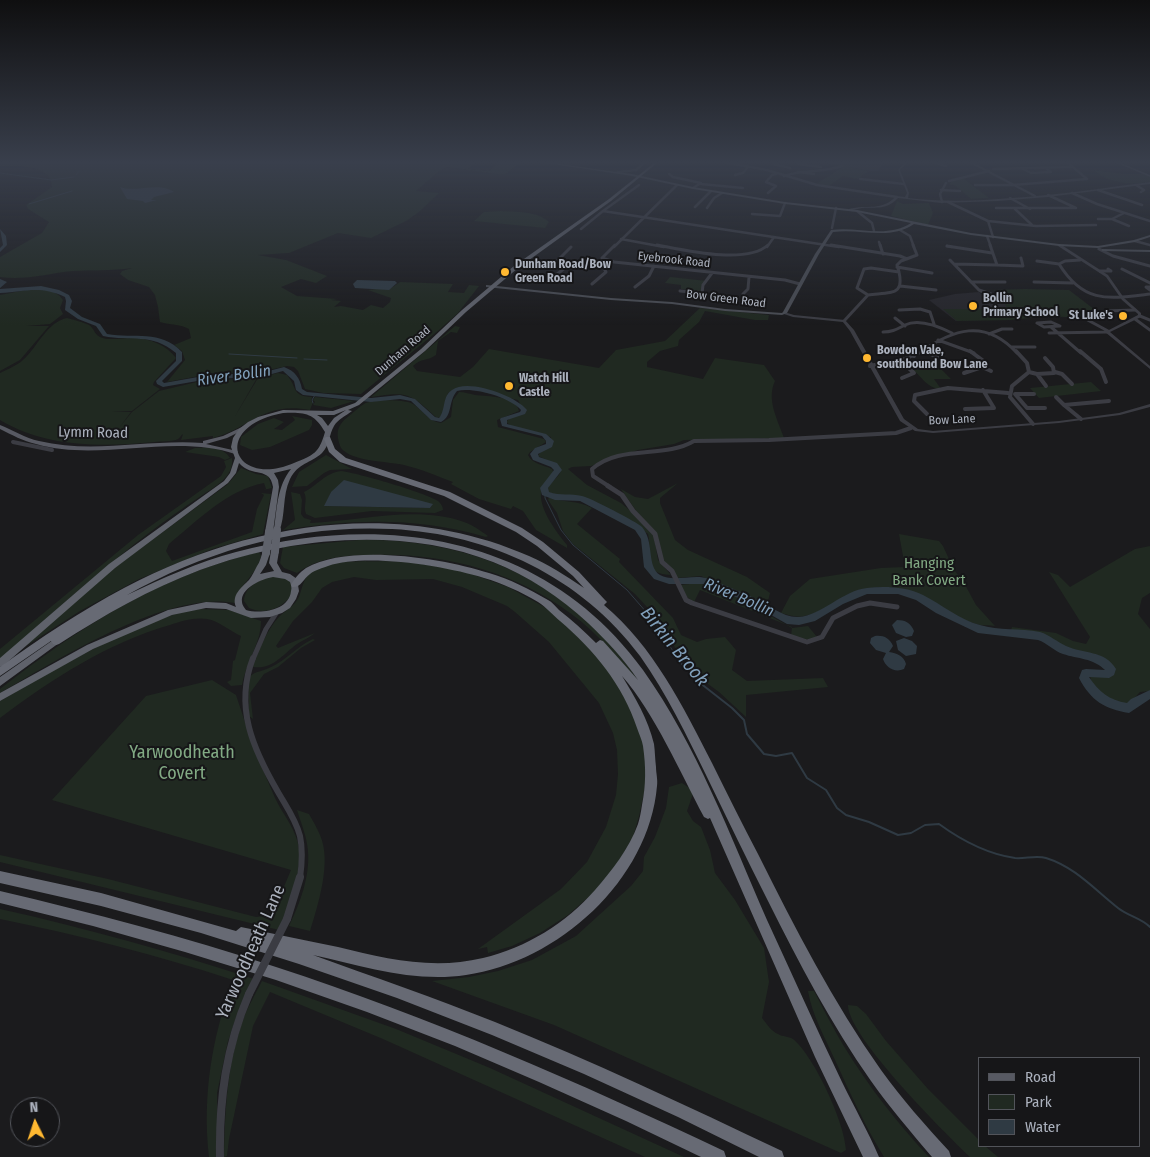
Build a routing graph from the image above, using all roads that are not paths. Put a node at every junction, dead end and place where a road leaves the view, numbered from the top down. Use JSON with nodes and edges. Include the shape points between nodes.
{"nodes":[{"id":1,"x":586,"y":217,"type":"edge"},
{"id":2,"x":596,"y":217,"type":"edge"},
{"id":3,"x":636,"y":217,"type":"edge"},
{"id":4,"x":778,"y":217,"type":"edge"},
{"id":5,"x":834,"y":217,"type":"edge"},
{"id":6,"x":864,"y":217,"type":"edge"},
{"id":7,"x":885,"y":217,"type":"edge"},
{"id":8,"x":981,"y":217,"type":"edge"},
{"id":9,"x":1023,"y":217,"type":"edge"},
{"id":10,"x":1137,"y":217,"type":"edge"},
{"id":11,"x":642,"y":218,"type":"junction"},
{"id":12,"x":1112,"y":218,"type":"joint"},
{"id":13,"x":785,"y":219,"type":"dead end"},
{"id":14,"x":1098,"y":219,"type":"dead end"},
{"id":15,"x":988,"y":221,"type":"junction"},
{"id":16,"x":1150,"y":221,"type":"edge"},
{"id":17,"x":913,"y":223,"type":"junction"},
{"id":18,"x":1096,"y":225,"type":"dead end"},
{"id":19,"x":1032,"y":226,"type":"junction"},
{"id":20,"x":1129,"y":226,"type":"dead end"},
{"id":21,"x":832,"y":228,"type":"dead end"},
{"id":22,"x":581,"y":229,"type":"dead end"},
{"id":23,"x":900,"y":230,"type":"junction"},
{"id":24,"x":874,"y":231,"type":"junction"},
{"id":25,"x":987,"y":236,"type":"junction"},
{"id":26,"x":1150,"y":236,"type":"edge"},
{"id":27,"x":774,"y":237,"type":"junction"},
{"id":28,"x":993,"y":237,"type":"junction"},
{"id":29,"x":621,"y":239,"type":"junction"},
{"id":30,"x":1135,"y":241,"type":"junction"},
{"id":31,"x":879,"y":242,"type":"dead end"},
{"id":32,"x":823,"y":244,"type":"junction"},
{"id":33,"x":1150,"y":245,"type":"edge"},
{"id":34,"x":571,"y":246,"type":"dead end"},
{"id":35,"x":947,"y":246,"type":"dead end"},
{"id":36,"x":1059,"y":246,"type":"junction"},
{"id":37,"x":1093,"y":248,"type":"junction"},
{"id":38,"x":1099,"y":250,"type":"junction"},
{"id":39,"x":1150,"y":251,"type":"edge"},
{"id":40,"x":992,"y":253,"type":"junction"},
{"id":41,"x":883,"y":254,"type":"junction"},
{"id":42,"x":1021,"y":258,"type":"dead end"},
{"id":43,"x":907,"y":259,"type":"junction"},
{"id":44,"x":606,"y":260,"type":"junction"},
{"id":45,"x":950,"y":260,"type":"dead end"},
{"id":46,"x":1080,"y":260,"type":"junction"},
{"id":47,"x":1037,"y":261,"type":"dead end"},
{"id":48,"x":571,"y":263,"type":"junction"},
{"id":49,"x":954,"y":264,"type":"junction"},
{"id":50,"x":1059,"y":264,"type":"junction"},
{"id":51,"x":997,"y":265,"type":"junction"},
{"id":52,"x":604,"y":266,"type":"junction"},
{"id":53,"x":654,"y":266,"type":"junction"},
{"id":54,"x":1150,"y":266,"type":"edge"},
{"id":55,"x":896,"y":267,"type":"junction"},
{"id":56,"x":1122,"y":269,"type":"dead end"},
{"id":57,"x":1100,"y":271,"type":"junction"},
{"id":58,"x":899,"y":272,"type":"junction"},
{"id":59,"x":712,"y":273,"type":"junction"},
{"id":60,"x":932,"y":273,"type":"dead end"},
{"id":61,"x":1116,"y":274,"type":"dead end"},
{"id":62,"x":749,"y":277,"type":"junction"},
{"id":63,"x":551,"y":279,"type":"dead end"},
{"id":64,"x":1033,"y":281,"type":"dead end"},
{"id":65,"x":971,"y":282,"type":"junction"},
{"id":66,"x":1005,"y":282,"type":"dead end"},
{"id":67,"x":1073,"y":283,"type":"junction"},
{"id":68,"x":592,"y":284,"type":"dead end"},
{"id":69,"x":800,"y":284,"type":"junction"},
{"id":70,"x":490,"y":286,"type":"junction"},
{"id":71,"x":900,"y":286,"type":"junction"},
{"id":72,"x":635,"y":287,"type":"dead end"},
{"id":73,"x":1150,"y":287,"type":"edge"},
{"id":74,"x":936,"y":290,"type":"dead end"},
{"id":75,"x":979,"y":290,"type":"dead end"},
{"id":76,"x":680,"y":291,"type":"dead end"},
{"id":77,"x":1150,"y":294,"type":"edge"},
{"id":78,"x":868,"y":295,"type":"junction"},
{"id":79,"x":1093,"y":296,"type":"junction"},
{"id":80,"x":1122,"y":297,"type":"junction"},
{"id":81,"x":745,"y":298,"type":"dead end"},
{"id":82,"x":1082,"y":298,"type":"dead end"},
{"id":83,"x":899,"y":310,"type":"dead end"},
{"id":84,"x":1136,"y":310,"type":"junction"},
{"id":85,"x":1105,"y":311,"type":"dead end"},
{"id":86,"x":785,"y":313,"type":"junction"},
{"id":87,"x":1140,"y":316,"type":"junction"},
{"id":88,"x":895,"y":318,"type":"dead end"},
{"id":89,"x":1084,"y":318,"type":"dead end"},
{"id":90,"x":1135,"y":319,"type":"junction"},
{"id":91,"x":1150,"y":320,"type":"edge"},
{"id":92,"x":844,"y":321,"type":"junction"},
{"id":93,"x":934,"y":324,"type":"junction"},
{"id":94,"x":905,"y":326,"type":"junction"},
{"id":95,"x":1051,"y":327,"type":"junction"},
{"id":96,"x":1012,"y":329,"type":"dead end"},
{"id":97,"x":1150,"y":330,"type":"edge"},
{"id":98,"x":1107,"y":331,"type":"junction"},
{"id":99,"x":952,"y":333,"type":"junction"},
{"id":100,"x":1049,"y":333,"type":"dead end"},
{"id":101,"x":1058,"y":333,"type":"junction"},
{"id":102,"x":989,"y":334,"type":"junction"},
{"id":103,"x":892,"y":338,"type":"dead end"},
{"id":104,"x":938,"y":340,"type":"junction"},
{"id":105,"x":1035,"y":346,"type":"dead end"},
{"id":106,"x":900,"y":347,"type":"dead end"},
{"id":107,"x":1011,"y":347,"type":"junction"},
{"id":108,"x":923,"y":351,"type":"junction"},
{"id":109,"x":914,"y":356,"type":"junction"},
{"id":110,"x":937,"y":357,"type":"dead end"},
{"id":111,"x":1045,"y":358,"type":"dead end"},
{"id":112,"x":900,"y":360,"type":"junction"},
{"id":113,"x":870,"y":366,"type":"junction"},
{"id":114,"x":982,"y":368,"type":"junction"},
{"id":115,"x":1150,"y":368,"type":"edge"},
{"id":116,"x":991,"y":371,"type":"dead end"},
{"id":117,"x":1029,"y":372,"type":"junction"},
{"id":118,"x":1055,"y":372,"type":"junction"},
{"id":119,"x":964,"y":374,"type":"dead end"},
{"id":120,"x":1037,"y":374,"type":"junction"},
{"id":121,"x":902,"y":378,"type":"dead end"},
{"id":122,"x":1106,"y":382,"type":"dead end"},
{"id":123,"x":1072,"y":384,"type":"dead end"},
{"id":124,"x":1046,"y":386,"type":"dead end"},
{"id":125,"x":983,"y":390,"type":"junction"},
{"id":126,"x":1008,"y":392,"type":"junction"},
{"id":127,"x":1034,"y":394,"type":"dead end"},
{"id":128,"x":1056,"y":397,"type":"dead end"},
{"id":129,"x":1109,"y":401,"type":"dead end"},
{"id":130,"x":1015,"y":403,"type":"junction"},
{"id":131,"x":1022,"y":403,"type":"junction"},
{"id":132,"x":356,"y":404,"type":"junction"},
{"id":133,"x":1064,"y":405,"type":"junction"},
{"id":134,"x":1150,"y":405,"type":"edge"},
{"id":135,"x":1045,"y":408,"type":"dead end"},
{"id":136,"x":965,"y":409,"type":"dead end"},
{"id":137,"x":307,"y":413,"type":"junction"},
{"id":138,"x":927,"y":414,"type":"dead end"},
{"id":139,"x":1081,"y":419,"type":"junction"},
{"id":140,"x":1033,"y":424,"type":"junction"},
{"id":141,"x":0,"y":427,"type":"edge"},
{"id":142,"x":244,"y":428,"type":"junction"},
{"id":143,"x":911,"y":428,"type":"junction"},
{"id":144,"x":328,"y":436,"type":"junction"},
{"id":145,"x":13,"y":442,"type":"dead end"},
{"id":146,"x":188,"y":444,"type":"junction"},
{"id":147,"x":52,"y":450,"type":"dead end"},
{"id":148,"x":236,"y":455,"type":"junction"},
{"id":149,"x":300,"y":463,"type":"junction"},
{"id":150,"x":264,"y":472,"type":"junction"},
{"id":151,"x":278,"y":574,"type":"junction"},
{"id":152,"x":248,"y":584,"type":"junction"},
{"id":153,"x":296,"y":584,"type":"junction"},
{"id":154,"x":544,"y":602,"type":"junction"},
{"id":155,"x":897,"y":607,"type":"dead end"},
{"id":156,"x":278,"y":611,"type":"junction"},
{"id":157,"x":243,"y":612,"type":"junction"},
{"id":158,"x":261,"y":616,"type":"junction"},
{"id":159,"x":266,"y":625,"type":"junction"},
{"id":160,"x":625,"y":631,"type":"junction"},
{"id":161,"x":56,"y":641,"type":"joint"},
{"id":162,"x":0,"y":663,"type":"edge"},
{"id":163,"x":0,"y":672,"type":"edge"},
{"id":164,"x":0,"y":682,"type":"edge"},
{"id":165,"x":0,"y":697,"type":"edge"},
{"id":166,"x":0,"y":877,"type":"edge"},
{"id":167,"x":745,"y":884,"type":"junction"},
{"id":168,"x":0,"y":897,"type":"edge"},
{"id":169,"x":197,"y":926,"type":"junction"},
{"id":170,"x":220,"y":1157,"type":"edge"},
{"id":171,"x":718,"y":1157,"type":"edge"},
{"id":172,"x":776,"y":1157,"type":"edge"},
{"id":173,"x":871,"y":1157,"type":"edge"},
{"id":174,"x":942,"y":1157,"type":"edge"}],
"edges":[{"from":1,"to":70,"type":"highway","name":"Dunham Road"},
{"from":2,"to":22,"type":"street"},
{"from":3,"to":11,"type":"street"},
{"from":4,"to":13,"type":"street"},
{"from":5,"to":21,"type":"street"},
{"from":6,"to":24,"type":"street","via":[[872,223]]},
{"from":7,"to":17,"type":"main road"},
{"from":8,"to":15,"type":"street"},
{"from":9,"to":19,"type":"street"},
{"from":10,"to":16,"type":"street"},
{"from":11,"to":27,"type":"street"},
{"from":11,"to":29,"type":"street","name":"Eyebrook Road"},
{"from":12,"to":14,"type":"street"},
{"from":12,"to":20,"type":"street"},
{"from":15,"to":19,"type":"street"},
{"from":15,"to":28,"type":"street"},
{"from":17,"to":23,"type":"main road","name":"Bow Green Road"},
{"from":17,"to":25,"type":"main road"},
{"from":18,"to":19,"type":"street"},
{"from":23,"to":24,"type":"main road","name":"Bow Green Road"},
{"from":23,"to":43,"type":"street","via":[[910,236],[916,253]]},
{"from":24,"to":32,"type":"main road","name":"Bow Green Road","via":[[833,230]]},
{"from":25,"to":28,"type":"main road"},
{"from":25,"to":40,"type":"street"},
{"from":26,"to":30,"type":"main road"},
{"from":27,"to":29,"type":"street","via":[[768,247],[734,255]]},
{"from":27,"to":32,"type":"street"},
{"from":28,"to":36,"type":"main road"},
{"from":29,"to":44,"type":"street","name":"Eyebrook Road","via":[[602,257]]},
{"from":30,"to":33,"type":"street"},
{"from":30,"to":37,"type":"main road"},
{"from":31,"to":41,"type":"street"},
{"from":32,"to":41,"type":"street"},
{"from":32,"to":69,"type":"main road","name":"Bow Green Road"},
{"from":34,"to":48,"type":"street","via":[[558,259]]},
{"from":35,"to":40,"type":"street"},
{"from":36,"to":37,"type":"main road"},
{"from":36,"to":46,"type":"street"},
{"from":37,"to":38,"type":"main road"},
{"from":38,"to":39,"type":"main road"},
{"from":38,"to":54,"type":"street"},
{"from":40,"to":51,"type":"street"},
{"from":41,"to":43,"type":"street"},
{"from":42,"to":51,"type":"street","via":[[1023,266]]},
{"from":43,"to":55,"type":"street"},
{"from":44,"to":52,"type":"street","via":[[601,263]]},
{"from":44,"to":53,"type":"street","name":"Eyebrook Road"},
{"from":45,"to":49,"type":"street"},
{"from":46,"to":50,"type":"street"},
{"from":46,"to":57,"type":"street"},
{"from":47,"to":50,"type":"street"},
{"from":48,"to":52,"type":"street"},
{"from":48,"to":63,"type":"street"},
{"from":49,"to":51,"type":"street"},
{"from":49,"to":65,"type":"street"},
{"from":50,"to":67,"type":"street"},
{"from":52,"to":68,"type":"street","via":[[606,272]]},
{"from":53,"to":59,"type":"street","name":"Eyebrook Road"},
{"from":53,"to":72,"type":"street","via":[[649,276]]},
{"from":55,"to":58,"type":"street"},
{"from":55,"to":60,"type":"street"},
{"from":56,"to":73,"type":"street"},
{"from":57,"to":61,"type":"street","via":[[1110,270]]},
{"from":57,"to":80,"type":"street"},
{"from":58,"to":71,"type":"street"},
{"from":58,"to":78,"type":"street","via":[[864,270],[857,288]]},
{"from":59,"to":62,"type":"street","name":"Eyebrook Road"},
{"from":59,"to":76,"type":"street","via":[[702,293]]},
{"from":62,"to":69,"type":"street","name":"Eyebrook Road"},
{"from":62,"to":81,"type":"street","via":[[748,289],[743,294]]},
{"from":64,"to":67,"type":"street"},
{"from":65,"to":66,"type":"street"},
{"from":65,"to":75,"type":"street"},
{"from":67,"to":79,"type":"street"},
{"from":69,"to":86,"type":"main road","name":"Bow Green Road"},
{"from":70,"to":86,"type":"main road","name":"Bow Green Road","via":[[768,314]]},
{"from":70,"to":132,"type":"highway","name":"Dunham Road","via":[[422,350]]},
{"from":71,"to":74,"type":"street"},
{"from":71,"to":78,"type":"street","via":[[893,292]]},
{"from":77,"to":80,"type":"street"},
{"from":78,"to":92,"type":"street"},
{"from":79,"to":80,"type":"street"},
{"from":79,"to":82,"type":"street"},
{"from":80,"to":84,"type":"street"},
{"from":83,"to":93,"type":"street","via":[[927,310]]},
{"from":84,"to":85,"type":"street"},
{"from":84,"to":87,"type":"street"},
{"from":86,"to":92,"type":"street"},
{"from":87,"to":90,"type":"street"},
{"from":87,"to":91,"type":"street"},
{"from":88,"to":94,"type":"street"},
{"from":89,"to":98,"type":"street"},
{"from":90,"to":97,"type":"street"},
{"from":90,"to":98,"type":"street"},
{"from":92,"to":113,"type":"street","name":"Bow Lane"},
{"from":93,"to":94,"type":"street"},
{"from":93,"to":99,"type":"street"},
{"from":94,"to":103,"type":"street","via":[[897,332],[885,332]]},
{"from":95,"to":95,"type":"street","via":[[1060,326],[1051,322],[1037,323],[1041,327]]},
{"from":95,"to":101,"type":"street"},
{"from":96,"to":102,"type":"street"},
{"from":98,"to":101,"type":"street"},
{"from":98,"to":115,"type":"street"},
{"from":99,"to":102,"type":"street","via":[[970,330]]},
{"from":99,"to":104,"type":"street"},
{"from":100,"to":101,"type":"street"},
{"from":101,"to":122,"type":"street","via":[[1101,370]]},
{"from":102,"to":107,"type":"street"},
{"from":104,"to":108,"type":"street"},
{"from":104,"to":114,"type":"street","via":[[979,356],[985,362]]},
{"from":105,"to":107,"type":"street"},
{"from":106,"to":109,"type":"street"},
{"from":107,"to":117,"type":"street","via":[[1027,364]]},
{"from":108,"to":109,"type":"street"},
{"from":108,"to":110,"type":"street"},
{"from":109,"to":112,"type":"street"},
{"from":111,"to":118,"type":"street"},
{"from":112,"to":113,"type":"street"},
{"from":112,"to":121,"type":"street","via":[[914,373]]},
{"from":113,"to":143,"type":"street","name":"Bow Lane","via":[[902,420]]},
{"from":114,"to":116,"type":"street"},
{"from":114,"to":119,"type":"street"},
{"from":117,"to":120,"type":"street"},
{"from":117,"to":126,"type":"street"},
{"from":118,"to":120,"type":"street"},
{"from":118,"to":123,"type":"street"},
{"from":120,"to":124,"type":"street"},
{"from":125,"to":126,"type":"street"},
{"from":125,"to":136,"type":"street","via":[[994,408]]},
{"from":125,"to":138,"type":"street","via":[[938,390],[915,394],[914,401]]},
{"from":126,"to":130,"type":"street"},
{"from":127,"to":131,"type":"street","via":[[1015,394]]},
{"from":128,"to":133,"type":"street"},
{"from":129,"to":133,"type":"street"},
{"from":130,"to":131,"type":"street"},
{"from":130,"to":140,"type":"street"},
{"from":131,"to":135,"type":"street","via":[[1030,409]]},
{"from":132,"to":137,"type":"highway","name":"Dunham Road","via":[[327,414]]},
{"from":132,"to":144,"type":"highway","name":"Dunham Road","via":[[333,423]]},
{"from":133,"to":139,"type":"street"},
{"from":134,"to":139,"type":"street","name":"Bow Lane","via":[[1120,414]]},
{"from":137,"to":142,"type":"highway","via":[[289,411],[272,414]]},
{"from":137,"to":144,"type":"highway","via":[[320,418]]},
{"from":139,"to":140,"type":"street","name":"Bow Lane"},
{"from":140,"to":143,"type":"street","name":"Bow Lane","via":[[933,432]]},
{"from":141,"to":146,"type":"main road","name":"Lymm Road","via":[[30,440],[68,447]]},
{"from":142,"to":146,"type":"main road","name":"Lymm Road","via":[[221,438]]},
{"from":142,"to":148,"type":"highway","via":[[235,440]]},
{"from":143,"to":155,"type":"street","via":[[896,433],[694,441],[684,447],[638,452],[592,469],[593,476],[622,495],[655,534],[662,562],[674,575],[686,600],[692,603],[807,642],[825,636],[833,618],[862,604],[868,602]]},
{"from":144,"to":149,"type":"highway","via":[[321,450]]},
{"from":144,"to":160,"type":"highway","via":[[332,450],[343,460],[447,494],[519,530],[584,581]]},
{"from":145,"to":147,"type":"street"},
{"from":146,"to":148,"type":"main road","name":"Lymm Road","via":[[214,445]]},
{"from":148,"to":150,"type":"highway","via":[[249,469]]},
{"from":148,"to":162,"type":"highway","via":[[233,473],[226,482],[112,566]]},
{"from":149,"to":150,"type":"highway"},
{"from":149,"to":151,"type":"highway","bridge":true,"via":[[290,472],[284,485],[273,563]]},
{"from":150,"to":152,"type":"highway","bridge":true,"via":[[272,474],[276,483],[266,553],[260,569]]},
{"from":151,"to":152,"type":"highway","via":[[262,576]]},
{"from":151,"to":153,"type":"highway","via":[[291,578]]},
{"from":152,"to":157,"type":"highway","via":[[238,602]]},
{"from":153,"to":154,"type":"highway","via":[[309,570],[330,561],[404,559],[446,564],[487,575]]},
{"from":153,"to":156,"type":"highway","via":[[294,596]]},
{"from":154,"to":167,"type":"highway","via":[[593,637],[638,687]]},
{"from":154,"to":169,"type":"highway","via":[[594,644],[625,686],[640,715],[652,760],[650,797],[638,839],[626,864],[583,912],[553,935],[518,953],[486,964],[450,970],[388,966]]},
{"from":156,"to":158,"type":"highway"},
{"from":156,"to":159,"type":"street","name":"Yarwoodheath Lane"},
{"from":157,"to":158,"type":"highway"},
{"from":157,"to":165,"type":"highway","via":[[226,606],[206,605],[171,612],[90,647]]},
{"from":158,"to":159,"type":"street"},
{"from":159,"to":170,"type":"street","name":"Yarwoodheath Lane","bridge":true,"via":[[245,682],[243,704],[253,739],[295,824],[300,838],[301,865],[293,905],[236,1024],[226,1062]]},
{"from":160,"to":163,"type":"highway","via":[[574,586],[543,566],[500,547],[459,534],[418,528],[342,526],[275,536],[227,548],[176,567],[79,616]]},
{"from":160,"to":174,"type":"highway","via":[[651,664],[678,711],[788,926],[847,1032],[901,1109]]},
{"from":161,"to":164,"type":"highway"},
{"from":161,"to":167,"type":"highway","via":[[110,607],[178,574],[228,556],[273,546],[341,537],[405,538],[450,545],[499,559],[531,574],[566,597],[610,636],[637,670],[676,731]]},
{"from":166,"to":169,"type":"highway"},
{"from":167,"to":173,"type":"highway","via":[[803,1016]]},
{"from":168,"to":171,"type":"highway","via":[[131,929],[314,986],[535,1072]]},
{"from":169,"to":172,"type":"highway","via":[[287,953],[476,1022],[674,1107]]}]}
